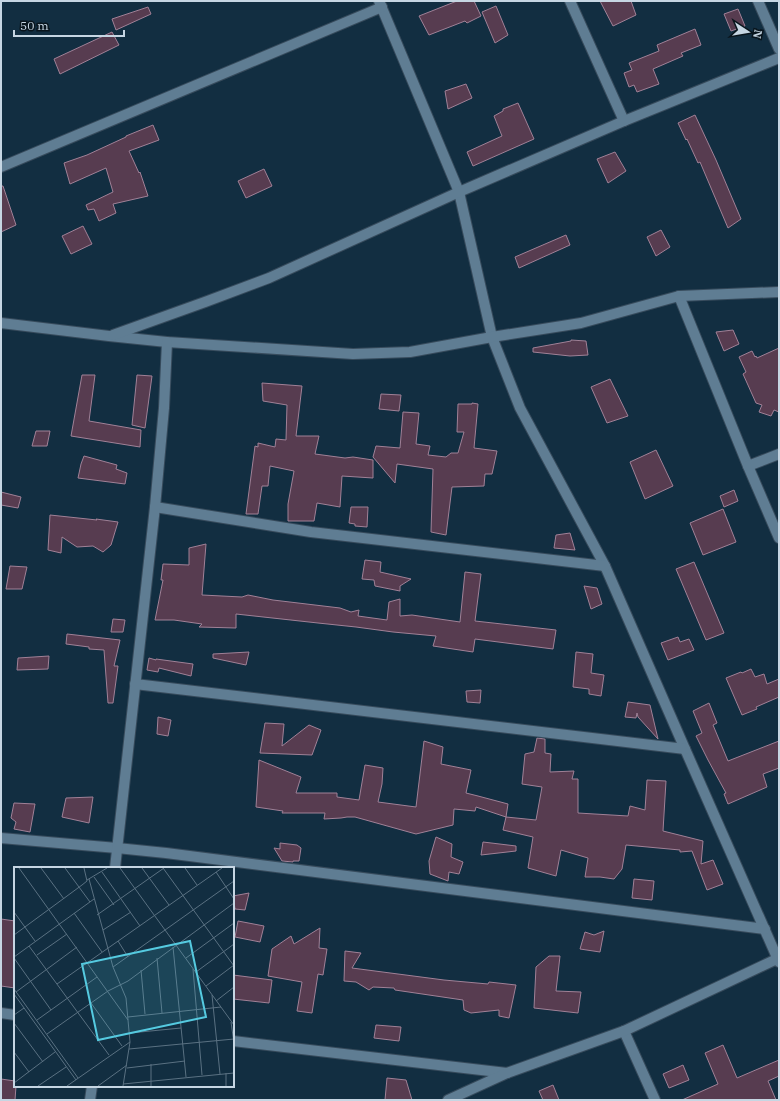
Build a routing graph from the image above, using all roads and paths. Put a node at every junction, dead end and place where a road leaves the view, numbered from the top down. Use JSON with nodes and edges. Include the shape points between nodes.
{"nodes":[{"id":1,"x":570,"y":1,"type":"edge"},
{"id":2,"x":758,"y":1,"type":"edge"},
{"id":3,"x":380,"y":4,"type":"edge"},
{"id":4,"x":779,"y":48,"type":"edge"},
{"id":5,"x":779,"y":58,"type":"edge"},
{"id":6,"x":624,"y":121,"type":"junction"},
{"id":7,"x":1,"y":166,"type":"edge"},
{"id":8,"x":459,"y":192,"type":"junction"},
{"id":9,"x":779,"y":292,"type":"edge"},
{"id":10,"x":679,"y":296,"type":"junction"},
{"id":11,"x":1,"y":323,"type":"edge"},
{"id":12,"x":109,"y":336,"type":"junction"},
{"id":13,"x":492,"y":337,"type":"junction"},
{"id":14,"x":167,"y":342,"type":"junction"},
{"id":15,"x":779,"y":454,"type":"edge"},
{"id":16,"x":748,"y":466,"type":"junction"},
{"id":17,"x":156,"y":507,"type":"junction"},
{"id":18,"x":779,"y":538,"type":"edge"},
{"id":19,"x":606,"y":566,"type":"junction"},
{"id":20,"x":135,"y":684,"type":"junction"},
{"id":21,"x":685,"y":749,"type":"junction"},
{"id":22,"x":1,"y":838,"type":"edge"},
{"id":23,"x":117,"y":848,"type":"junction"},
{"id":24,"x":115,"y":867,"type":"edge"},
{"id":25,"x":765,"y":929,"type":"junction"},
{"id":26,"x":779,"y":960,"type":"edge"},
{"id":27,"x":1,"y":1013,"type":"edge"},
{"id":28,"x":14,"y":1015,"type":"edge"},
{"id":29,"x":624,"y":1030,"type":"junction"},
{"id":30,"x":234,"y":1041,"type":"edge"},
{"id":31,"x":507,"y":1072,"type":"junction"},
{"id":32,"x":92,"y":1087,"type":"edge"},
{"id":33,"x":460,"y":1098,"type":"edge"},
{"id":34,"x":90,"y":1100,"type":"edge"},
{"id":35,"x":448,"y":1100,"type":"edge"},
{"id":36,"x":655,"y":1100,"type":"edge"}],
"edges":[{"from":1,"to":6,"type":"street"},
{"from":2,"to":4,"type":"street"},
{"from":3,"to":7,"type":"street"},
{"from":3,"to":8,"type":"street"},
{"from":5,"to":6,"type":"street"},
{"from":6,"to":8,"type":"street"},
{"from":8,"to":12,"type":"street","via":[[269,278]]},
{"from":8,"to":13,"type":"street"},
{"from":9,"to":10,"type":"street"},
{"from":10,"to":13,"type":"street","via":[[581,323]]},
{"from":10,"to":16,"type":"street"},
{"from":11,"to":12,"type":"street"},
{"from":12,"to":14,"type":"street"},
{"from":13,"to":14,"type":"street","via":[[410,352],[353,354]]},
{"from":13,"to":19,"type":"street","via":[[520,408]]},
{"from":14,"to":17,"type":"street"},
{"from":15,"to":16,"type":"street"},
{"from":16,"to":18,"type":"street"},
{"from":17,"to":19,"type":"street","via":[[311,532]]},
{"from":17,"to":20,"type":"street"},
{"from":19,"to":21,"type":"street"},
{"from":20,"to":21,"type":"street"},
{"from":20,"to":23,"type":"street"},
{"from":21,"to":25,"type":"street"},
{"from":22,"to":23,"type":"street"},
{"from":23,"to":24,"type":"street"},
{"from":23,"to":25,"type":"street"},
{"from":25,"to":26,"type":"street"},
{"from":26,"to":29,"type":"street"},
{"from":27,"to":28,"type":"street"},
{"from":29,"to":31,"type":"street"},
{"from":29,"to":36,"type":"street"},
{"from":30,"to":31,"type":"street"},
{"from":31,"to":33,"type":"street"},
{"from":32,"to":34,"type":"street"},
{"from":33,"to":35,"type":"street"}]}
